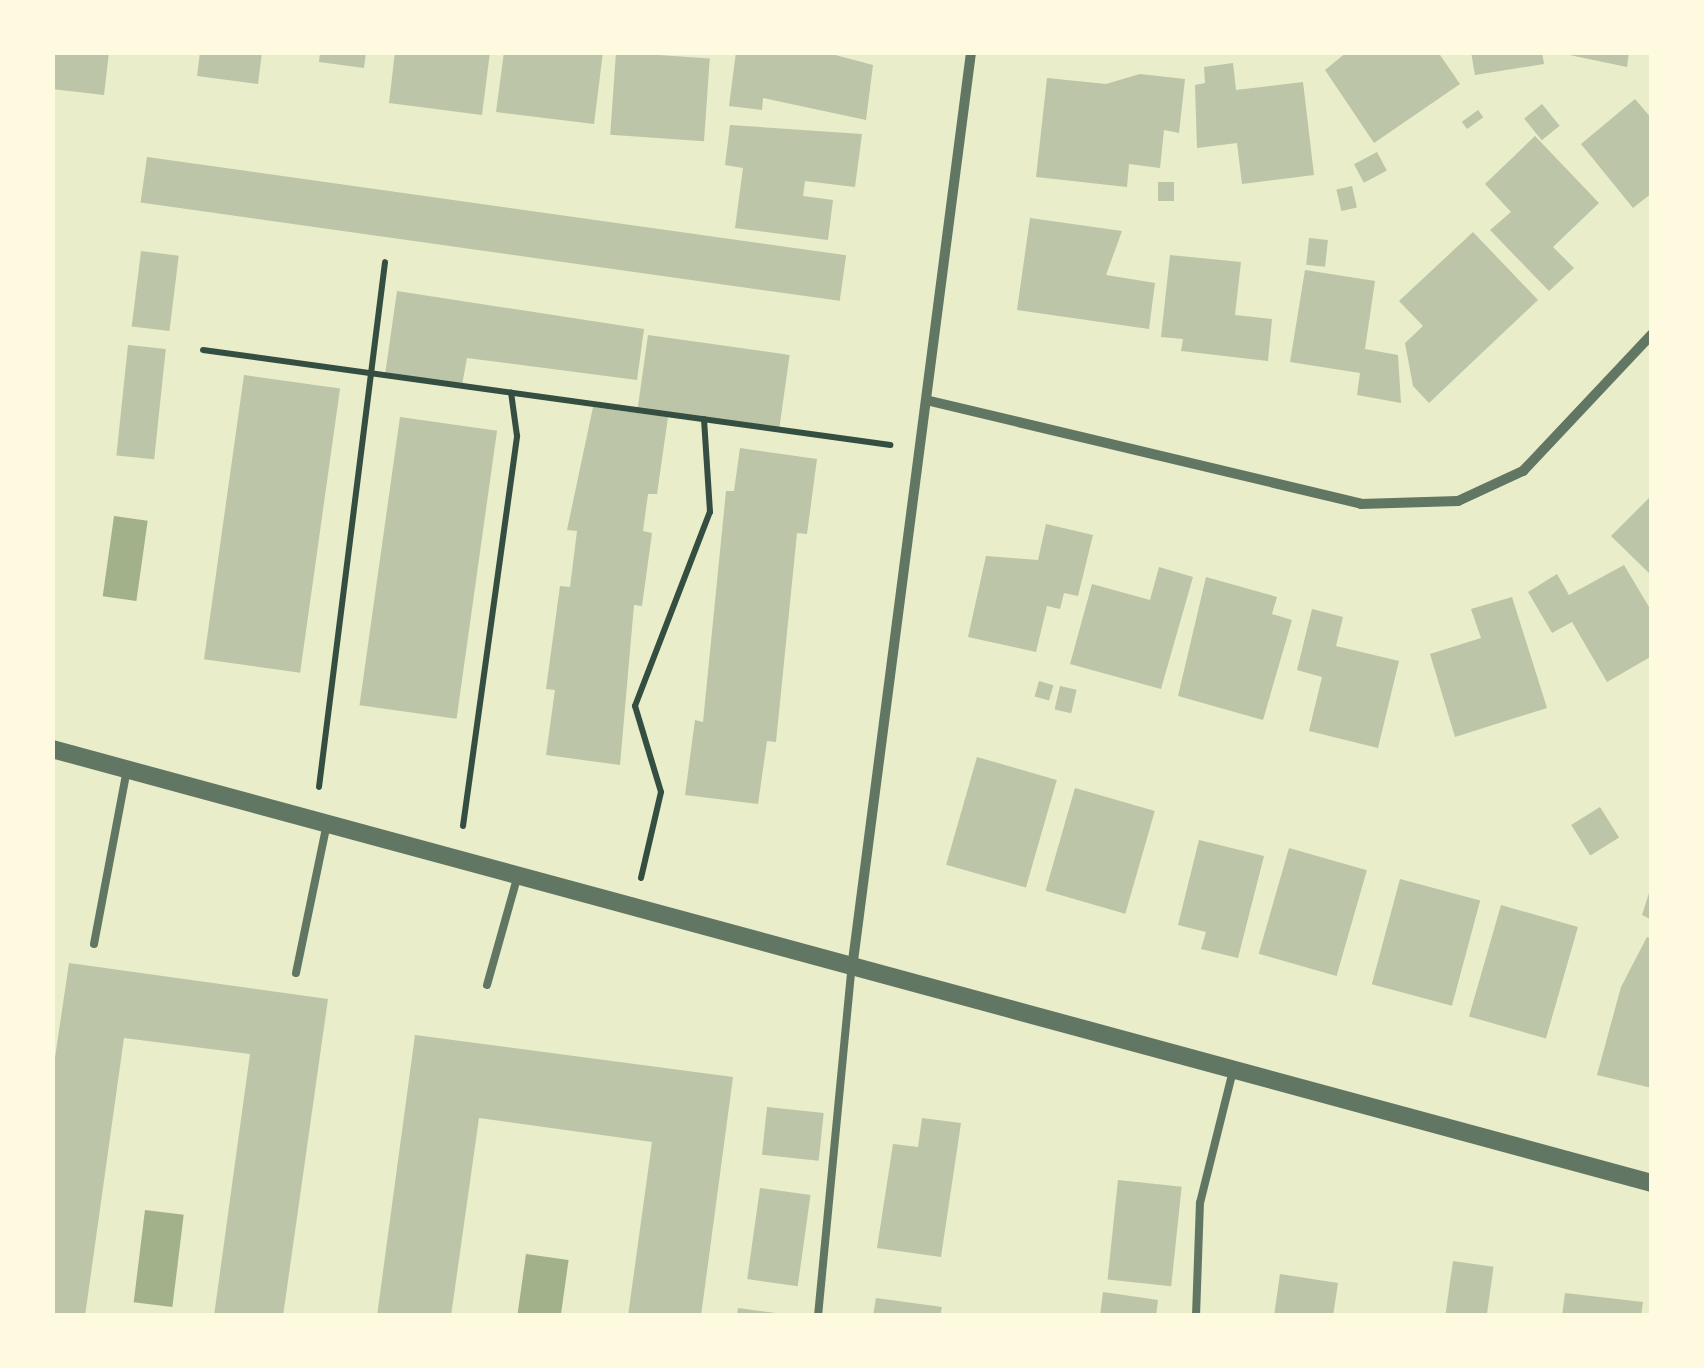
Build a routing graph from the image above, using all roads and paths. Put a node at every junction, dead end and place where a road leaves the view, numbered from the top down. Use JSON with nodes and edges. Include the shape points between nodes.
{"nodes":[{"id":1,"x":971,"y":52,"type":"edge"},
{"id":2,"x":385,"y":262,"type":"dead end"},
{"id":3,"x":1652,"y":334,"type":"edge"},
{"id":4,"x":203,"y":350,"type":"dead end"},
{"id":5,"x":371,"y":373,"type":"junction"},
{"id":6,"x":511,"y":392,"type":"junction"},
{"id":7,"x":930,"y":401,"type":"junction"},
{"id":8,"x":704,"y":419,"type":"junction"},
{"id":9,"x":924,"y":450,"type":"junction"},
{"id":10,"x":54,"y":754,"type":"edge"},
{"id":11,"x":127,"y":769,"type":"junction"},
{"id":12,"x":321,"y":821,"type":"junction"},
{"id":13,"x":459,"y":857,"type":"junction"},
{"id":14,"x":518,"y":873,"type":"junction"},
{"id":15,"x":634,"y":903,"type":"junction"},
{"id":16,"x":94,"y":944,"type":"dead end"},
{"id":17,"x":853,"y":961,"type":"junction"},
{"id":18,"x":296,"y":973,"type":"dead end"},
{"id":19,"x":486,"y":985,"type":"dead end"},
{"id":20,"x":1234,"y":1067,"type":"junction"},
{"id":21,"x":1652,"y":1183,"type":"edge"},
{"id":22,"x":818,"y":1316,"type":"edge"},
{"id":23,"x":1196,"y":1316,"type":"edge"}],
"edges":[{"from":1,"to":7,"type":"street"},
{"from":2,"to":5,"type":"path"},
{"from":3,"to":7,"type":"street","via":[[1523,471],[1458,501],[1361,504]]},
{"from":4,"to":5,"type":"path"},
{"from":5,"to":6,"type":"path"},
{"from":5,"to":12,"type":"path"},
{"from":6,"to":8,"type":"path"},
{"from":6,"to":13,"type":"path","via":[[517,436]]},
{"from":7,"to":9,"type":"street"},
{"from":8,"to":9,"type":"path"},
{"from":8,"to":15,"type":"path","via":[[710,512],[635,706],[661,792]]},
{"from":9,"to":17,"type":"street"},
{"from":10,"to":11,"type":"street"},
{"from":11,"to":12,"type":"street"},
{"from":11,"to":16,"type":"lane"},
{"from":12,"to":13,"type":"street"},
{"from":12,"to":18,"type":"lane"},
{"from":13,"to":14,"type":"street"},
{"from":14,"to":15,"type":"street"},
{"from":14,"to":19,"type":"lane"},
{"from":15,"to":17,"type":"street"},
{"from":17,"to":20,"type":"street"},
{"from":17,"to":22,"type":"lane"},
{"from":20,"to":21,"type":"street"},
{"from":20,"to":23,"type":"lane","via":[[1200,1203]]}]}
